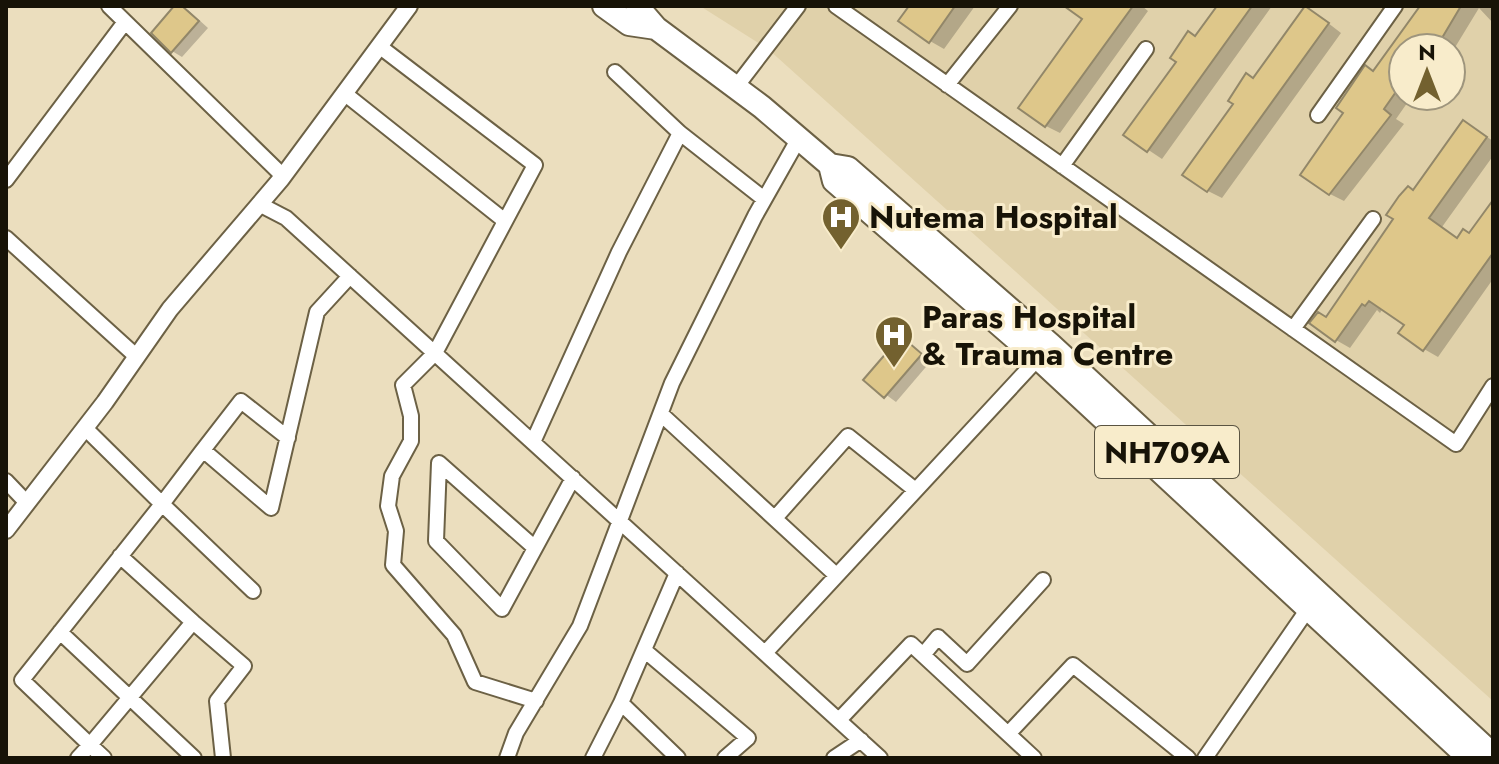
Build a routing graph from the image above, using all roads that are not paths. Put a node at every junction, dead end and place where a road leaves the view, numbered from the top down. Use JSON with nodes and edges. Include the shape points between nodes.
{"nodes":[{"id":1,"x":109,"y":6,"type":"edge"},
{"id":2,"x":409,"y":6,"type":"edge"},
{"id":3,"x":604,"y":6,"type":"edge"},
{"id":4,"x":637,"y":6,"type":"edge"},
{"id":5,"x":798,"y":6,"type":"edge"},
{"id":6,"x":836,"y":6,"type":"edge"},
{"id":7,"x":1010,"y":6,"type":"edge"},
{"id":8,"x":1395,"y":6,"type":"edge"},
{"id":9,"x":125,"y":22,"type":"junction"},
{"id":10,"x":656,"y":28,"type":"junction"},
{"id":11,"x":379,"y":46,"type":"junction"},
{"id":12,"x":1146,"y":49,"type":"dead end"},
{"id":13,"x":615,"y":72,"type":"dead end"},
{"id":14,"x":947,"y":85,"type":"junction"},
{"id":15,"x":736,"y":87,"type":"junction"},
{"id":16,"x":344,"y":93,"type":"junction"},
{"id":17,"x":1318,"y":115,"type":"dead end"},
{"id":18,"x":680,"y":133,"type":"junction"},
{"id":19,"x":799,"y":138,"type":"junction"},
{"id":20,"x":1062,"y":166,"type":"junction"},
{"id":21,"x":283,"y":176,"type":"junction"},
{"id":22,"x":6,"y":180,"type":"edge"},
{"id":23,"x":764,"y":199,"type":"junction"},
{"id":24,"x":259,"y":204,"type":"junction"},
{"id":25,"x":1373,"y":219,"type":"dead end"},
{"id":26,"x":505,"y":221,"type":"junction"},
{"id":27,"x":6,"y":238,"type":"edge"},
{"id":28,"x":350,"y":276,"type":"junction"},
{"id":29,"x":1293,"y":329,"type":"junction"},
{"id":30,"x":1044,"y":351,"type":"junction"},
{"id":31,"x":435,"y":353,"type":"junction"},
{"id":32,"x":137,"y":357,"type":"junction"},
{"id":33,"x":1493,"y":386,"type":"edge"},
{"id":34,"x":661,"y":414,"type":"junction"},
{"id":35,"x":85,"y":428,"type":"junction"},
{"id":36,"x":288,"y":438,"type":"junction"},
{"id":37,"x":533,"y":442,"type":"junction"},
{"id":38,"x":203,"y":450,"type":"junction"},
{"id":39,"x":573,"y":478,"type":"junction"},
{"id":40,"x":6,"y":481,"type":"edge"},
{"id":41,"x":914,"y":489,"type":"junction"},
{"id":42,"x":27,"y":503,"type":"junction"},
{"id":43,"x":162,"y":504,"type":"junction"},
{"id":44,"x":775,"y":518,"type":"junction"},
{"id":45,"x":621,"y":522,"type":"junction"},
{"id":46,"x":6,"y":530,"type":"edge"},
{"id":47,"x":535,"y":548,"type":"junction"},
{"id":48,"x":120,"y":556,"type":"junction"},
{"id":49,"x":677,"y":573,"type":"junction"},
{"id":50,"x":836,"y":575,"type":"junction"},
{"id":51,"x":1043,"y":580,"type":"dead end"},
{"id":52,"x":253,"y":591,"type":"dead end"},
{"id":53,"x":1314,"y":600,"type":"junction"},
{"id":54,"x":193,"y":622,"type":"junction"},
{"id":55,"x":60,"y":632,"type":"junction"},
{"id":56,"x":644,"y":650,"type":"junction"},
{"id":57,"x":765,"y":653,"type":"junction"},
{"id":58,"x":923,"y":655,"type":"junction"},
{"id":59,"x":129,"y":698,"type":"junction"},
{"id":60,"x":536,"y":701,"type":"junction"},
{"id":61,"x":621,"y":703,"type":"junction"},
{"id":62,"x":839,"y":720,"type":"junction"},
{"id":63,"x":1008,"y":734,"type":"junction"},
{"id":64,"x":861,"y":740,"type":"junction"},
{"id":65,"x":90,"y":745,"type":"junction"},
{"id":66,"x":1493,"y":755,"type":"edge"},
{"id":67,"x":78,"y":758,"type":"edge"},
{"id":68,"x":104,"y":758,"type":"edge"},
{"id":69,"x":194,"y":758,"type":"edge"},
{"id":70,"x":223,"y":758,"type":"edge"},
{"id":71,"x":507,"y":758,"type":"edge"},
{"id":72,"x":593,"y":758,"type":"edge"},
{"id":73,"x":678,"y":758,"type":"edge"},
{"id":74,"x":725,"y":758,"type":"edge"},
{"id":75,"x":834,"y":758,"type":"edge"},
{"id":76,"x":880,"y":758,"type":"edge"},
{"id":77,"x":1034,"y":758,"type":"edge"},
{"id":78,"x":1188,"y":758,"type":"edge"},
{"id":79,"x":1205,"y":758,"type":"edge"},
{"id":80,"x":1469,"y":758,"type":"edge"}],
"edges":[{"from":1,"to":9,"type":"street"},
{"from":2,"to":11,"type":"street"},
{"from":3,"to":10,"type":"highway","number":"NH709A","via":[[629,24]]},
{"from":4,"to":10,"type":"highway","number":"NH709A"},
{"from":5,"to":15,"type":"street"},
{"from":6,"to":14,"type":"street"},
{"from":7,"to":14,"type":"street"},
{"from":8,"to":17,"type":"street"},
{"from":9,"to":21,"type":"street"},
{"from":9,"to":22,"type":"street"},
{"from":10,"to":15,"type":"highway","number":"NH709A"},
{"from":11,"to":16,"type":"street"},
{"from":11,"to":26,"type":"street","via":[[535,165]]},
{"from":12,"to":20,"type":"street"},
{"from":13,"to":18,"type":"street"},
{"from":14,"to":20,"type":"street"},
{"from":15,"to":19,"type":"highway","number":"NH709A"},
{"from":16,"to":21,"type":"street"},
{"from":16,"to":26,"type":"street"},
{"from":18,"to":23,"type":"street"},
{"from":18,"to":37,"type":"street"},
{"from":19,"to":23,"type":"street"},
{"from":19,"to":30,"type":"highway","number":"NH709A","via":[[830,165],[848,168]]},
{"from":20,"to":29,"type":"street"},
{"from":21,"to":24,"type":"street"},
{"from":23,"to":34,"type":"street"},
{"from":24,"to":28,"type":"street","via":[[286,218]]},
{"from":24,"to":32,"type":"street","via":[[170,309]]},
{"from":25,"to":29,"type":"street"},
{"from":26,"to":31,"type":"street"},
{"from":27,"to":32,"type":"street"},
{"from":28,"to":31,"type":"street"},
{"from":28,"to":36,"type":"street","via":[[317,312]]},
{"from":29,"to":33,"type":"street","via":[[1456,444]]},
{"from":30,"to":41,"type":"street"},
{"from":30,"to":53,"type":"highway","number":"NH709A"},
{"from":31,"to":37,"type":"street"},
{"from":31,"to":60,"type":"street","via":[[403,385],[411,441],[392,476],[388,506],[396,531],[393,565],[454,635],[475,682]]},
{"from":32,"to":35,"type":"street"},
{"from":34,"to":44,"type":"street"},
{"from":34,"to":45,"type":"street"},
{"from":35,"to":42,"type":"street"},
{"from":35,"to":43,"type":"street"},
{"from":36,"to":38,"type":"street","via":[[241,401]]},
{"from":36,"to":38,"type":"street","via":[[271,508]]},
{"from":37,"to":39,"type":"street"},
{"from":38,"to":43,"type":"street"},
{"from":39,"to":45,"type":"street"},
{"from":39,"to":47,"type":"street"},
{"from":40,"to":42,"type":"street"},
{"from":41,"to":44,"type":"street","via":[[848,436]]},
{"from":41,"to":50,"type":"street"},
{"from":42,"to":46,"type":"street"},
{"from":43,"to":48,"type":"street"},
{"from":43,"to":52,"type":"street"},
{"from":44,"to":50,"type":"street"},
{"from":45,"to":49,"type":"street"},
{"from":45,"to":60,"type":"street","via":[[580,626]]},
{"from":47,"to":47,"type":"street","via":[[502,609],[436,541],[439,463]]},
{"from":48,"to":54,"type":"street"},
{"from":48,"to":55,"type":"street"},
{"from":49,"to":56,"type":"street"},
{"from":49,"to":57,"type":"street"},
{"from":50,"to":57,"type":"street"},
{"from":51,"to":58,"type":"street","via":[[967,664],[938,637]]},
{"from":53,"to":66,"type":"highway","number":"NH709A"},
{"from":53,"to":79,"type":"street"},
{"from":53,"to":80,"type":"highway","number":"NH709A"},
{"from":54,"to":59,"type":"street"},
{"from":54,"to":70,"type":"street","via":[[244,666],[217,701]]},
{"from":55,"to":59,"type":"street"},
{"from":55,"to":65,"type":"street","via":[[22,680]]},
{"from":56,"to":61,"type":"street"},
{"from":56,"to":74,"type":"street","via":[[748,738]]},
{"from":57,"to":62,"type":"street"},
{"from":58,"to":62,"type":"street","via":[[911,644]]},
{"from":58,"to":63,"type":"street"},
{"from":59,"to":65,"type":"street"},
{"from":59,"to":69,"type":"street"},
{"from":60,"to":71,"type":"street"},
{"from":61,"to":72,"type":"street"},
{"from":61,"to":73,"type":"street"},
{"from":62,"to":64,"type":"street"},
{"from":63,"to":77,"type":"street"},
{"from":63,"to":78,"type":"street","via":[[1073,665]]},
{"from":64,"to":75,"type":"street"},
{"from":64,"to":76,"type":"street"},
{"from":65,"to":67,"type":"street"},
{"from":65,"to":68,"type":"street"}]}
